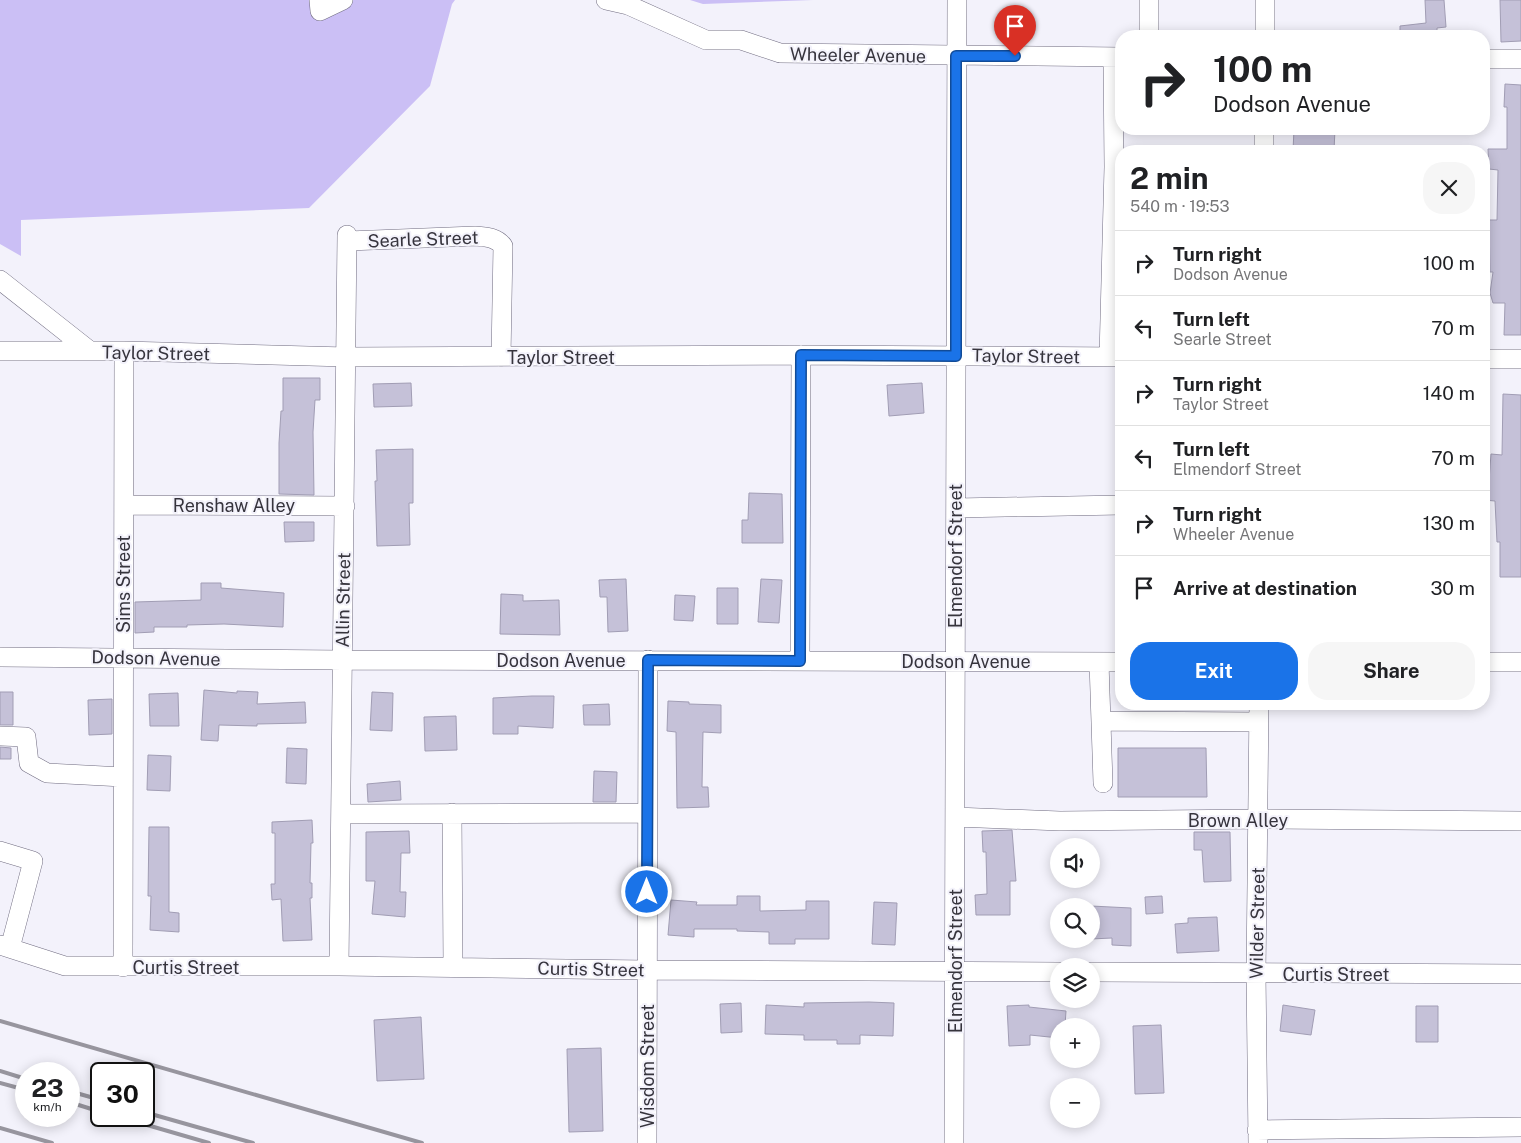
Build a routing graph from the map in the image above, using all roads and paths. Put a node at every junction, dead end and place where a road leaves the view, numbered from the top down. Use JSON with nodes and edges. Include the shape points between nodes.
{"nodes":[{"id":1,"x":319,"y":0,"type":"edge"},
{"id":2,"x":343,"y":0,"type":"edge"},
{"id":3,"x":606,"y":0,"type":"edge"},
{"id":4,"x":957,"y":0,"type":"edge"},
{"id":5,"x":1149,"y":0,"type":"edge"},
{"id":6,"x":1265,"y":0,"type":"edge"},
{"id":7,"x":1149,"y":30,"type":"edge"},
{"id":8,"x":1265,"y":30,"type":"edge"},
{"id":9,"x":956,"y":56,"type":"junction"},
{"id":10,"x":1115,"y":57,"type":"edge"},
{"id":11,"x":1490,"y":59,"type":"edge"},
{"id":12,"x":1521,"y":59,"type":"edge"},
{"id":13,"x":1115,"y":130,"type":"edge"},
{"id":14,"x":348,"y":238,"type":"joint"},
{"id":15,"x":0,"y":280,"type":"edge"},
{"id":16,"x":0,"y":351,"type":"edge"},
{"id":17,"x":90,"y":351,"type":"junction"},
{"id":18,"x":124,"y":351,"type":"junction"},
{"id":19,"x":801,"y":355,"type":"junction"},
{"id":20,"x":956,"y":356,"type":"junction"},
{"id":21,"x":346,"y":357,"type":"junction"},
{"id":22,"x":1115,"y":357,"type":"edge"},
{"id":23,"x":501,"y":358,"type":"junction"},
{"id":24,"x":1490,"y":359,"type":"edge"},
{"id":25,"x":1521,"y":359,"type":"edge"},
{"id":26,"x":124,"y":505,"type":"junction"},
{"id":27,"x":344,"y":506,"type":"junction"},
{"id":28,"x":1115,"y":506,"type":"edge"},
{"id":29,"x":956,"y":508,"type":"junction"},
{"id":30,"x":0,"y":656,"type":"edge"},
{"id":31,"x":123,"y":657,"type":"junction"},
{"id":32,"x":343,"y":660,"type":"junction"},
{"id":33,"x":648,"y":660,"type":"junction"},
{"id":34,"x":800,"y":661,"type":"junction"},
{"id":35,"x":955,"y":662,"type":"junction"},
{"id":36,"x":1099,"y":662,"type":"junction"},
{"id":37,"x":1115,"y":662,"type":"edge"},
{"id":38,"x":1490,"y":662,"type":"edge"},
{"id":39,"x":1521,"y":662,"type":"edge"},
{"id":40,"x":1258,"y":713,"type":"edge"},
{"id":41,"x":1101,"y":721,"type":"junction"},
{"id":42,"x":0,"y":736,"type":"edge"},
{"id":43,"x":123,"y":777,"type":"junction"},
{"id":44,"x":1103,"y":782,"type":"dead end"},
{"id":45,"x":452,"y":813,"type":"junction"},
{"id":46,"x":648,"y":813,"type":"junction"},
{"id":47,"x":341,"y":814,"type":"junction"},
{"id":48,"x":955,"y":817,"type":"junction"},
{"id":49,"x":1258,"y":819,"type":"junction"},
{"id":50,"x":1521,"y":820,"type":"edge"},
{"id":51,"x":0,"y":852,"type":"edge"},
{"id":52,"x":5,"y":946,"type":"edge"},
{"id":53,"x":339,"y":966,"type":"junction"},
{"id":54,"x":123,"y":967,"type":"junction"},
{"id":55,"x":453,"y":967,"type":"junction"},
{"id":56,"x":647,"y":970,"type":"junction"},
{"id":57,"x":955,"y":971,"type":"junction"},
{"id":58,"x":1050,"y":972,"type":"edge"},
{"id":59,"x":1100,"y":972,"type":"edge"},
{"id":60,"x":1256,"y":973,"type":"junction"},
{"id":61,"x":1521,"y":974,"type":"edge"},
{"id":62,"x":1521,"y":1127,"type":"edge"},
{"id":63,"x":1257,"y":1136,"type":"edge"},
{"id":64,"x":647,"y":1143,"type":"edge"},
{"id":65,"x":954,"y":1143,"type":"edge"}],
"edges":[{"from":1,"to":2,"type":"street","via":[[320,12]]},
{"from":3,"to":9,"type":"street","name":"Wheeler Avenue","via":[[628,5],[706,40],[741,40],[780,53]]},
{"from":4,"to":9,"type":"street","name":"Elmendorf Street"},
{"from":5,"to":7,"type":"street"},
{"from":6,"to":8,"type":"street"},
{"from":9,"to":10,"type":"street","name":"Wheeler Avenue"},
{"from":9,"to":20,"type":"street","name":"Elmendorf Street"},
{"from":11,"to":12,"type":"street"},
{"from":13,"to":22,"type":"street"},
{"from":14,"to":21,"type":"street","name":"Allin Street"},
{"from":14,"to":23,"type":"street","name":"Searle Street","via":[[475,236],[499,240],[503,246]]},
{"from":15,"to":17,"type":"street"},
{"from":16,"to":17,"type":"street","name":"Taylor Street"},
{"from":17,"to":18,"type":"street","name":"Taylor Street"},
{"from":18,"to":21,"type":"street","name":"Taylor Street"},
{"from":18,"to":26,"type":"street","name":"Sims Street"},
{"from":19,"to":20,"type":"street","name":"Taylor Street"},
{"from":19,"to":23,"type":"street","name":"Taylor Street"},
{"from":19,"to":34,"type":"street"},
{"from":20,"to":22,"type":"street","name":"Taylor Street"},
{"from":20,"to":29,"type":"street","name":"Elmendorf Street"},
{"from":21,"to":23,"type":"street","name":"Taylor Street"},
{"from":21,"to":27,"type":"street","name":"Allin Street"},
{"from":24,"to":25,"type":"street"},
{"from":26,"to":27,"type":"street","name":"Renshaw Alley"},
{"from":26,"to":31,"type":"street","name":"Sims Street"},
{"from":27,"to":32,"type":"street","name":"Allin Street"},
{"from":28,"to":29,"type":"street"},
{"from":29,"to":35,"type":"street","name":"Elmendorf Street"},
{"from":30,"to":31,"type":"street","name":"Dodson Avenue"},
{"from":31,"to":32,"type":"street","name":"Dodson Avenue"},
{"from":31,"to":43,"type":"street","name":"Sims Street"},
{"from":32,"to":33,"type":"street","name":"Dodson Avenue"},
{"from":32,"to":47,"type":"street","name":"Allin Street"},
{"from":33,"to":34,"type":"street","name":"Dodson Avenue"},
{"from":33,"to":46,"type":"street","name":"Wisdom Street"},
{"from":34,"to":35,"type":"street","name":"Dodson Avenue"},
{"from":35,"to":36,"type":"street","name":"Dodson Avenue"},
{"from":35,"to":48,"type":"street","name":"Elmendorf Street"},
{"from":36,"to":37,"type":"street","name":"Dodson Avenue"},
{"from":36,"to":41,"type":"street"},
{"from":38,"to":39,"type":"street"},
{"from":40,"to":41,"type":"street"},
{"from":40,"to":49,"type":"street","name":"Wilder Street"},
{"from":41,"to":44,"type":"street"},
{"from":42,"to":43,"type":"street","via":[[26,737],[29,762],[47,773]]},
{"from":43,"to":54,"type":"street","name":"Sims Street"},
{"from":45,"to":46,"type":"street"},
{"from":45,"to":47,"type":"street"},
{"from":45,"to":55,"type":"street"},
{"from":46,"to":56,"type":"street","name":"Wisdom Street"},
{"from":47,"to":53,"type":"street","name":"Allin Street"},
{"from":48,"to":49,"type":"street","name":"Brown Alley","via":[[1060,821]]},
{"from":48,"to":57,"type":"street","name":"Elmendorf Street"},
{"from":49,"to":50,"type":"street","name":"Brown Alley"},
{"from":49,"to":60,"type":"street","name":"Wilder Street"},
{"from":51,"to":52,"type":"street","via":[[33,861]]},
{"from":52,"to":54,"type":"street","name":"Curtis Street","via":[[65,966]]},
{"from":53,"to":54,"type":"street","name":"Curtis Street"},
{"from":53,"to":55,"type":"street","name":"Curtis Street"},
{"from":55,"to":56,"type":"street","name":"Curtis Street"},
{"from":56,"to":57,"type":"street","name":"Curtis Street"},
{"from":56,"to":64,"type":"street","name":"Wisdom Street"},
{"from":57,"to":58,"type":"street","name":"Curtis Street"},
{"from":57,"to":65,"type":"street","name":"Elmendorf Street"},
{"from":59,"to":60,"type":"street","name":"Curtis Street"},
{"from":60,"to":61,"type":"street","name":"Curtis Street"},
{"from":60,"to":63,"type":"street","name":"Wilder Street"},
{"from":62,"to":63,"type":"street"}]}
